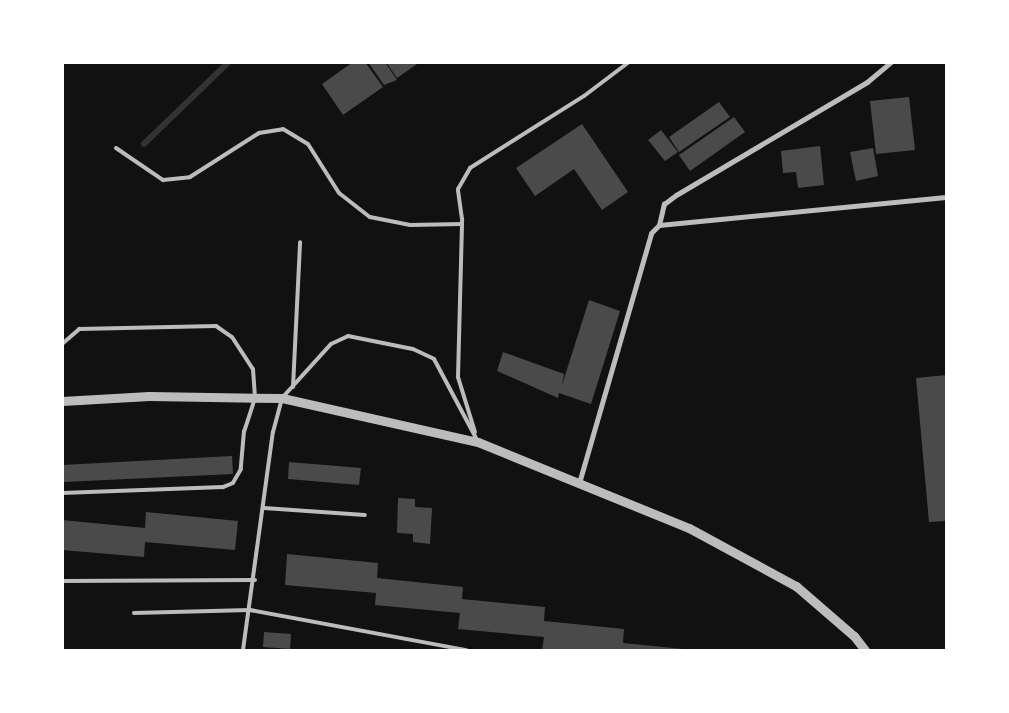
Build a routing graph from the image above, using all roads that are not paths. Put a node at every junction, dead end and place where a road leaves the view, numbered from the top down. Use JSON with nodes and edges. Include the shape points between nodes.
{"nodes":[{"id":1,"x":628,"y":62,"type":"edge"},
{"id":2,"x":891,"y":62,"type":"edge"},
{"id":3,"x":116,"y":148,"type":"dead end"},
{"id":4,"x":946,"y":197,"type":"edge"},
{"id":5,"x":462,"y":224,"type":"junction"},
{"id":6,"x":659,"y":225,"type":"junction"},
{"id":7,"x":300,"y":242,"type":"dead end"},
{"id":8,"x":62,"y":344,"type":"edge"},
{"id":9,"x":293,"y":388,"type":"junction"},
{"id":10,"x":256,"y":398,"type":"junction"},
{"id":11,"x":282,"y":398,"type":"junction"},
{"id":12,"x":62,"y":401,"type":"edge"},
{"id":13,"x":478,"y":442,"type":"junction"},
{"id":14,"x":579,"y":482,"type":"junction"},
{"id":15,"x":62,"y":493,"type":"edge"},
{"id":16,"x":264,"y":508,"type":"junction"},
{"id":17,"x":365,"y":515,"type":"dead end"},
{"id":18,"x":62,"y":580,"type":"edge"},
{"id":19,"x":255,"y":580,"type":"junction"},
{"id":20,"x":250,"y":610,"type":"junction"},
{"id":21,"x":134,"y":613,"type":"dead end"},
{"id":22,"x":243,"y":650,"type":"edge"},
{"id":23,"x":466,"y":650,"type":"edge"},
{"id":24,"x":866,"y":650,"type":"edge"}],
"edges":[{"from":1,"to":5,"type":"lane","via":[[584,96],[470,168],[458,189]]},
{"from":2,"to":6,"type":"street","via":[[867,82],[676,195],[664,204]]},
{"from":3,"to":5,"type":"lane","via":[[162,180],[190,177],[259,133],[283,129],[308,144],[339,193],[370,217],[410,225]]},
{"from":4,"to":6,"type":"street"},
{"from":5,"to":13,"type":"lane","via":[[458,377]]},
{"from":6,"to":14,"type":"street","via":[[651,232]]},
{"from":7,"to":9,"type":"lane"},
{"from":8,"to":10,"type":"lane","via":[[79,329],[216,326],[232,337],[253,369]]},
{"from":9,"to":11,"type":"lane"},
{"from":9,"to":13,"type":"lane","via":[[331,344],[348,336],[414,349],[434,359]]},
{"from":10,"to":11,"type":"street"},
{"from":10,"to":12,"type":"street","via":[[149,396]]},
{"from":10,"to":15,"type":"lane","via":[[244,431],[241,469],[233,483],[223,488]]},
{"from":11,"to":13,"type":"street"},
{"from":11,"to":16,"type":"lane","via":[[273,432]]},
{"from":13,"to":14,"type":"street"},
{"from":14,"to":24,"type":"street","via":[[689,528],[796,586]]},
{"from":16,"to":17,"type":"lane"},
{"from":16,"to":19,"type":"lane"},
{"from":18,"to":19,"type":"lane"},
{"from":19,"to":20,"type":"lane"},
{"from":20,"to":21,"type":"lane"},
{"from":20,"to":22,"type":"lane"},
{"from":20,"to":23,"type":"lane"}]}
